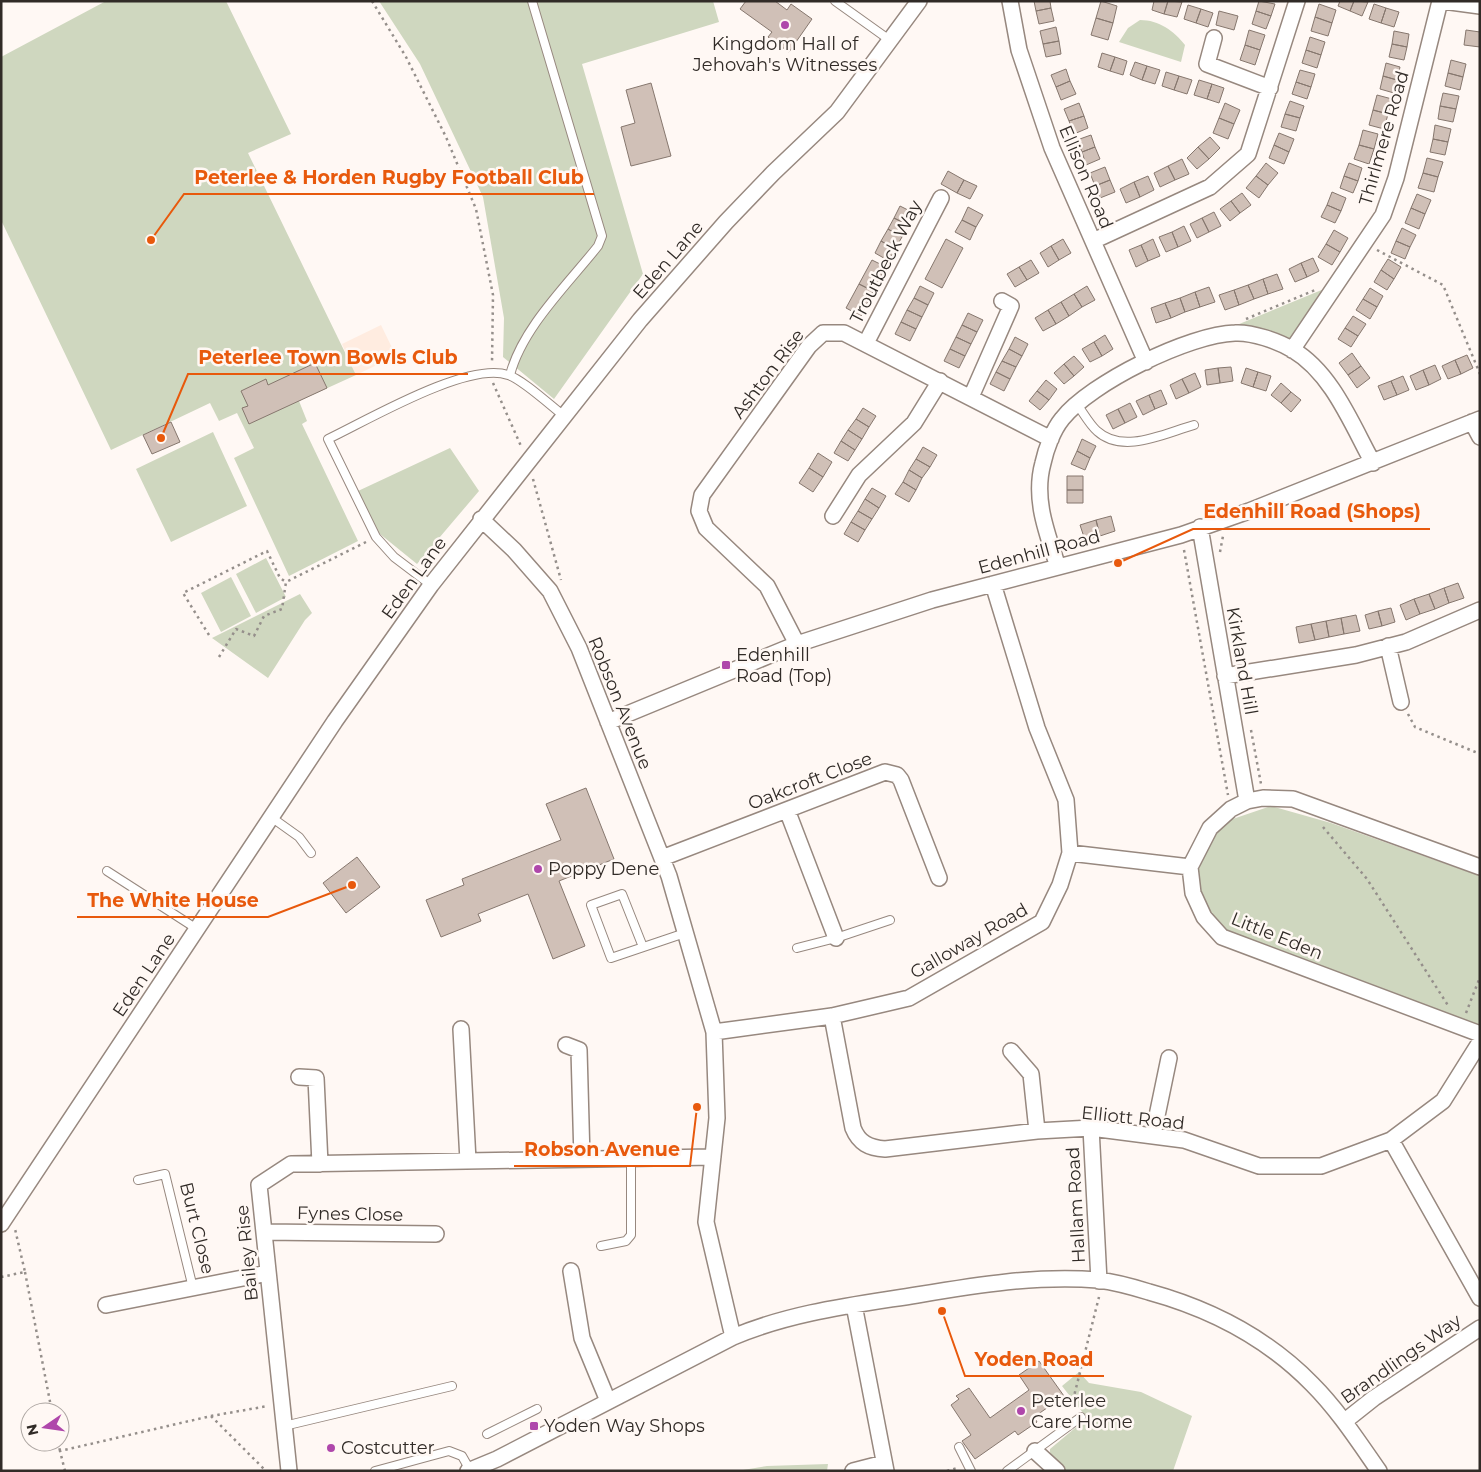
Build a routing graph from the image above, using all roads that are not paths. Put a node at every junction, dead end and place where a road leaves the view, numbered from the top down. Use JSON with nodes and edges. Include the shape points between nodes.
{"nodes":[{"id":1,"x":532,"y":1,"type":"edge"},
{"id":2,"x":835,"y":1,"type":"edge"},
{"id":3,"x":919,"y":1,"type":"edge"},
{"id":4,"x":1010,"y":1,"type":"edge"},
{"id":5,"x":1297,"y":1,"type":"edge"},
{"id":6,"x":1441,"y":1,"type":"edge"},
{"id":7,"x":1480,"y":6,"type":"edge"},
{"id":8,"x":1214,"y":38,"type":"dead end"},
{"id":9,"x":891,"y":41,"type":"junction"},
{"id":10,"x":1270,"y":88,"type":"junction"},
{"id":11,"x":941,"y":198,"type":"dead end"},
{"id":12,"x":1093,"y":241,"type":"junction"},
{"id":13,"x":1002,"y":301,"type":"dead end"},
{"id":14,"x":866,"y":344,"type":"junction"},
{"id":15,"x":1292,"y":350,"type":"junction"},
{"id":16,"x":1146,"y":362,"type":"junction"},
{"id":17,"x":510,"y":375,"type":"junction"},
{"id":18,"x":940,"y":381,"type":"junction"},
{"id":19,"x":971,"y":397,"type":"junction"},
{"id":20,"x":1076,"y":403,"type":"junction"},
{"id":21,"x":564,"y":416,"type":"junction"},
{"id":22,"x":1476,"y":421,"type":"edge"},
{"id":23,"x":1194,"y":425,"type":"dead end"},
{"id":24,"x":1480,"y":437,"type":"edge"},
{"id":25,"x":1051,"y":439,"type":"junction"},
{"id":26,"x":1373,"y":463,"type":"junction"},
{"id":27,"x":833,"y":516,"type":"dead end"},
{"id":28,"x":481,"y":519,"type":"junction"},
{"id":29,"x":1200,"y":527,"type":"junction"},
{"id":30,"x":1058,"y":566,"type":"junction"},
{"id":31,"x":993,"y":584,"type":"junction"},
{"id":32,"x":431,"y":585,"type":"junction"},
{"id":33,"x":1480,"y":610,"type":"edge"},
{"id":34,"x":798,"y":644,"type":"junction"},
{"id":35,"x":1388,"y":646,"type":"junction"},
{"id":36,"x":1225,"y":676,"type":"junction"},
{"id":37,"x":1401,"y":702,"type":"road end"},
{"id":38,"x":608,"y":722,"type":"junction"},
{"id":39,"x":1247,"y":801,"type":"junction"},
{"id":40,"x":787,"y":810,"type":"junction"},
{"id":41,"x":271,"y":817,"type":"junction"},
{"id":42,"x":1070,"y":852,"type":"junction"},
{"id":43,"x":311,"y":853,"type":"dead end"},
{"id":44,"x":662,"y":858,"type":"junction"},
{"id":45,"x":1190,"y":867,"type":"junction"},
{"id":46,"x":1480,"y":868,"type":"edge"},
{"id":47,"x":107,"y":871,"type":"dead end"},
{"id":48,"x":940,"y":878,"type":"dead end"},
{"id":49,"x":890,"y":920,"type":"dead end"},
{"id":50,"x":197,"y":929,"type":"junction"},
{"id":51,"x":685,"y":933,"type":"junction"},
{"id":52,"x":836,"y":938,"type":"junction"},
{"id":53,"x":643,"y":947,"type":"junction"},
{"id":54,"x":798,"y":948,"type":"dead end"},
{"id":55,"x":832,"y":1016,"type":"junction"},
{"id":56,"x":461,"y":1029,"type":"dead end"},
{"id":57,"x":714,"y":1032,"type":"junction"},
{"id":58,"x":1480,"y":1034,"type":"edge"},
{"id":59,"x":1480,"y":1042,"type":"edge"},
{"id":60,"x":566,"y":1045,"type":"dead end"},
{"id":61,"x":1011,"y":1051,"type":"dead end"},
{"id":62,"x":1169,"y":1058,"type":"dead end"},
{"id":63,"x":299,"y":1077,"type":"dead end"},
{"id":64,"x":1091,"y":1128,"type":"junction"},
{"id":65,"x":1037,"y":1131,"type":"junction"},
{"id":66,"x":1153,"y":1135,"type":"junction"},
{"id":67,"x":1391,"y":1140,"type":"junction"},
{"id":68,"x":713,"y":1157,"type":"junction"},
{"id":69,"x":582,"y":1159,"type":"junction"},
{"id":70,"x":631,"y":1159,"type":"junction"},
{"id":71,"x":468,"y":1161,"type":"junction"},
{"id":72,"x":320,"y":1164,"type":"junction"},
{"id":73,"x":138,"y":1180,"type":"dead end"},
{"id":74,"x":8,"y":1225,"type":"edge"},
{"id":75,"x":264,"y":1232,"type":"junction"},
{"id":76,"x":436,"y":1234,"type":"dead end"},
{"id":77,"x":601,"y":1246,"type":"dead end"},
{"id":78,"x":571,"y":1272,"type":"dead end"},
{"id":79,"x":268,"y":1273,"type":"junction"},
{"id":80,"x":1099,"y":1280,"type":"junction"},
{"id":81,"x":193,"y":1288,"type":"junction"},
{"id":82,"x":1480,"y":1298,"type":"edge"},
{"id":83,"x":106,"y":1305,"type":"dead end"},
{"id":84,"x":854,"y":1305,"type":"junction"},
{"id":85,"x":1480,"y":1328,"type":"edge"},
{"id":86,"x":733,"y":1337,"type":"junction"},
{"id":87,"x":452,"y":1386,"type":"dead end"},
{"id":88,"x":608,"y":1401,"type":"junction"},
{"id":89,"x":536,"y":1409,"type":"dead end"},
{"id":90,"x":1081,"y":1417,"type":"dead end"},
{"id":91,"x":1344,"y":1421,"type":"junction"},
{"id":92,"x":284,"y":1426,"type":"junction"},
{"id":93,"x":487,"y":1434,"type":"dead end"},
{"id":94,"x":959,"y":1447,"type":"dead end"},
{"id":95,"x":1035,"y":1450,"type":"junction"},
{"id":96,"x":885,"y":1467,"type":"edge"},
{"id":97,"x":469,"y":1470,"type":"edge"},
{"id":98,"x":289,"y":1471,"type":"edge"},
{"id":99,"x":375,"y":1471,"type":"edge"},
{"id":100,"x":853,"y":1471,"type":"edge"},
{"id":101,"x":971,"y":1471,"type":"edge"},
{"id":102,"x":1007,"y":1471,"type":"edge"},
{"id":103,"x":1057,"y":1471,"type":"edge"},
{"id":104,"x":1379,"y":1471,"type":"edge"}],
"edges":[{"from":1,"to":17,"type":"lane","via":[[602,236],[598,246],[515,355]]},
{"from":2,"to":9,"type":"lane"},
{"from":3,"to":9,"type":"street","name":"Eden Lane"},
{"from":4,"to":12,"type":"street","name":"Ellison Road","via":[[1019,50],[1034,98]]},
{"from":5,"to":10,"type":"street"},
{"from":6,"to":7,"type":"street"},
{"from":6,"to":15,"type":"street","name":"Thirlmere Road","via":[[1396,178],[1383,215]]},
{"from":8,"to":10,"type":"street","via":[[1207,64]]},
{"from":9,"to":21,"type":"street","name":"Eden Lane","via":[[837,112],[726,222],[640,320]]},
{"from":10,"to":12,"type":"street","via":[[1248,154],[1236,165],[1210,187]]},
{"from":11,"to":14,"type":"street","name":"Troutbeck Way"},
{"from":12,"to":16,"type":"street","name":"Ellison Road"},
{"from":13,"to":19,"type":"street","via":[[1011,306]]},
{"from":14,"to":18,"type":"street","name":"Ashton Rise"},
{"from":14,"to":34,"type":"street","name":"Ashton Rise","via":[[844,332],[823,333],[809,346],[702,495],[699,511],[706,528],[767,586]]},
{"from":15,"to":16,"type":"street","via":[[1264,339],[1236,333],[1223,334],[1202,338]]},
{"from":15,"to":26,"type":"street","via":[[1324,379]]},
{"from":16,"to":20,"type":"street","via":[[1106,382]]},
{"from":17,"to":21,"type":"lane"},
{"from":17,"to":32,"type":"lane","via":[[491,372],[450,381],[328,439],[376,537],[394,557]]},
{"from":18,"to":19,"type":"street","name":"Ashton Rise"},
{"from":18,"to":27,"type":"street","via":[[914,423],[859,475]]},
{"from":19,"to":25,"type":"street","name":"Ashton Rise"},
{"from":20,"to":23,"type":"lane","via":[[1097,431],[1113,442],[1128,443]]},
{"from":20,"to":25,"type":"street","via":[[1061,420]]},
{"from":21,"to":28,"type":"street","name":"Eden Lane"},
{"from":22,"to":24,"type":"street"},
{"from":22,"to":26,"type":"street","name":"Edenhill Road"},
{"from":25,"to":30,"type":"street","via":[[1042,464],[1039,488],[1043,520]]},
{"from":26,"to":29,"type":"street","name":"Edenhill Road"},
{"from":28,"to":32,"type":"street","name":"Eden Lane"},
{"from":28,"to":38,"type":"street","name":"Robson Avenue","via":[[550,591],[579,648]]},
{"from":29,"to":30,"type":"street","name":"Edenhill Road"},
{"from":29,"to":36,"type":"street","name":"Kirkland Hill"},
{"from":30,"to":31,"type":"street","name":"Edenhill Road"},
{"from":31,"to":34,"type":"street","name":"Edenhill Road","via":[[932,600]]},
{"from":31,"to":42,"type":"street","name":"Galloway Road","via":[[1037,728],[1066,800]]},
{"from":32,"to":41,"type":"street","name":"Eden Lane"},
{"from":33,"to":35,"type":"street","via":[[1406,642]]},
{"from":34,"to":38,"type":"street","name":"Edenhill Road"},
{"from":35,"to":36,"type":"street","via":[[1356,655]]},
{"from":35,"to":37,"type":"street"},
{"from":36,"to":39,"type":"street","name":"Kirkland Hill"},
{"from":38,"to":44,"type":"street","name":"Robson Avenue"},
{"from":39,"to":45,"type":"street","via":[[1231,809],[1210,828]]},
{"from":39,"to":46,"type":"street","via":[[1292,799]]},
{"from":40,"to":44,"type":"street","name":"Oakcroft Close"},
{"from":40,"to":48,"type":"street","name":"Oakcroft Close","via":[[885,772],[897,775]]},
{"from":40,"to":52,"type":"street"},
{"from":41,"to":43,"type":"lane","via":[[299,837]]},
{"from":41,"to":50,"type":"street","name":"Eden Lane"},
{"from":42,"to":45,"type":"street"},
{"from":42,"to":55,"type":"street","name":"Galloway Road","via":[[1060,886],[1042,922],[909,998]]},
{"from":44,"to":51,"type":"street","name":"Robson Avenue"},
{"from":45,"to":58,"type":"street","name":"Little Eden","via":[[1193,893],[1204,917],[1222,937]]},
{"from":47,"to":50,"type":"lane"},
{"from":49,"to":52,"type":"lane"},
{"from":50,"to":74,"type":"street","name":"Eden Lane"},
{"from":51,"to":53,"type":"lane"},
{"from":51,"to":57,"type":"street","name":"Robson Avenue"},
{"from":52,"to":54,"type":"lane"},
{"from":53,"to":53,"type":"lane","via":[[611,958],[591,905],[622,894]]},
{"from":55,"to":57,"type":"street","name":"Galloway Road"},
{"from":55,"to":65,"type":"street","name":"Elliott Road","via":[[853,1128],[860,1141],[868,1146],[885,1149]]},
{"from":56,"to":71,"type":"street"},
{"from":57,"to":68,"type":"street","name":"Robson Avenue","via":[[716,1118]]},
{"from":59,"to":67,"type":"street","name":"Elliott Road","via":[[1444,1100]]},
{"from":60,"to":69,"type":"street","via":[[579,1050]]},
{"from":61,"to":65,"type":"street","via":[[1031,1074]]},
{"from":62,"to":66,"type":"street"},
{"from":63,"to":72,"type":"street","via":[[316,1078]]},
{"from":64,"to":65,"type":"street","name":"Elliott Road"},
{"from":64,"to":66,"type":"street","name":"Elliott Road"},
{"from":64,"to":80,"type":"street","name":"Hallam Road"},
{"from":66,"to":67,"type":"street","name":"Elliott Road","via":[[1184,1140],[1260,1166],[1321,1166]]},
{"from":67,"to":82,"type":"street"},
{"from":68,"to":70,"type":"street","name":"Bailey Rise"},
{"from":68,"to":86,"type":"street","name":"Robson Avenue","via":[[706,1222]]},
{"from":69,"to":70,"type":"street","name":"Bailey Rise"},
{"from":69,"to":71,"type":"street","name":"Bailey Rise"},
{"from":70,"to":77,"type":"lane","via":[[632,1235],[626,1241]]},
{"from":71,"to":72,"type":"street","name":"Bailey Rise"},
{"from":72,"to":75,"type":"street","name":"Bailey Rise","via":[[291,1164],[259,1185]]},
{"from":73,"to":81,"type":"lane","name":"Burt Close","via":[[165,1174]]},
{"from":75,"to":76,"type":"street","name":"Fynes Close"},
{"from":75,"to":79,"type":"street","name":"Bailey Rise"},
{"from":78,"to":88,"type":"street","via":[[582,1338]]},
{"from":79,"to":81,"type":"street","name":"Burt Close"},
{"from":79,"to":92,"type":"street","name":"Bailey Rise"},
{"from":80,"to":84,"type":"street","via":[[1050,1279],[983,1284]]},
{"from":80,"to":91,"type":"street","via":[[1185,1302],[1247,1332],[1296,1369]]},
{"from":81,"to":83,"type":"street","name":"Burt Close"},
{"from":84,"to":86,"type":"street","via":[[786,1318]]},
{"from":84,"to":96,"type":"street"},
{"from":85,"to":91,"type":"street","name":"Brandlings Way"},
{"from":86,"to":88,"type":"street"},
{"from":87,"to":92,"type":"lane"},
{"from":88,"to":97,"type":"street","via":[[495,1463]]},
{"from":89,"to":93,"type":"lane"},
{"from":90,"to":95,"type":"lane"},
{"from":91,"to":104,"type":"street"},
{"from":92,"to":98,"type":"street","name":"Bailey Rise"},
{"from":94,"to":101,"type":"lane"},
{"from":95,"to":102,"type":"lane"},
{"from":95,"to":103,"type":"street"},
{"from":96,"to":100,"type":"street"},
{"from":97,"to":99,"type":"lane","via":[[462,1456],[449,1451]]}]}
